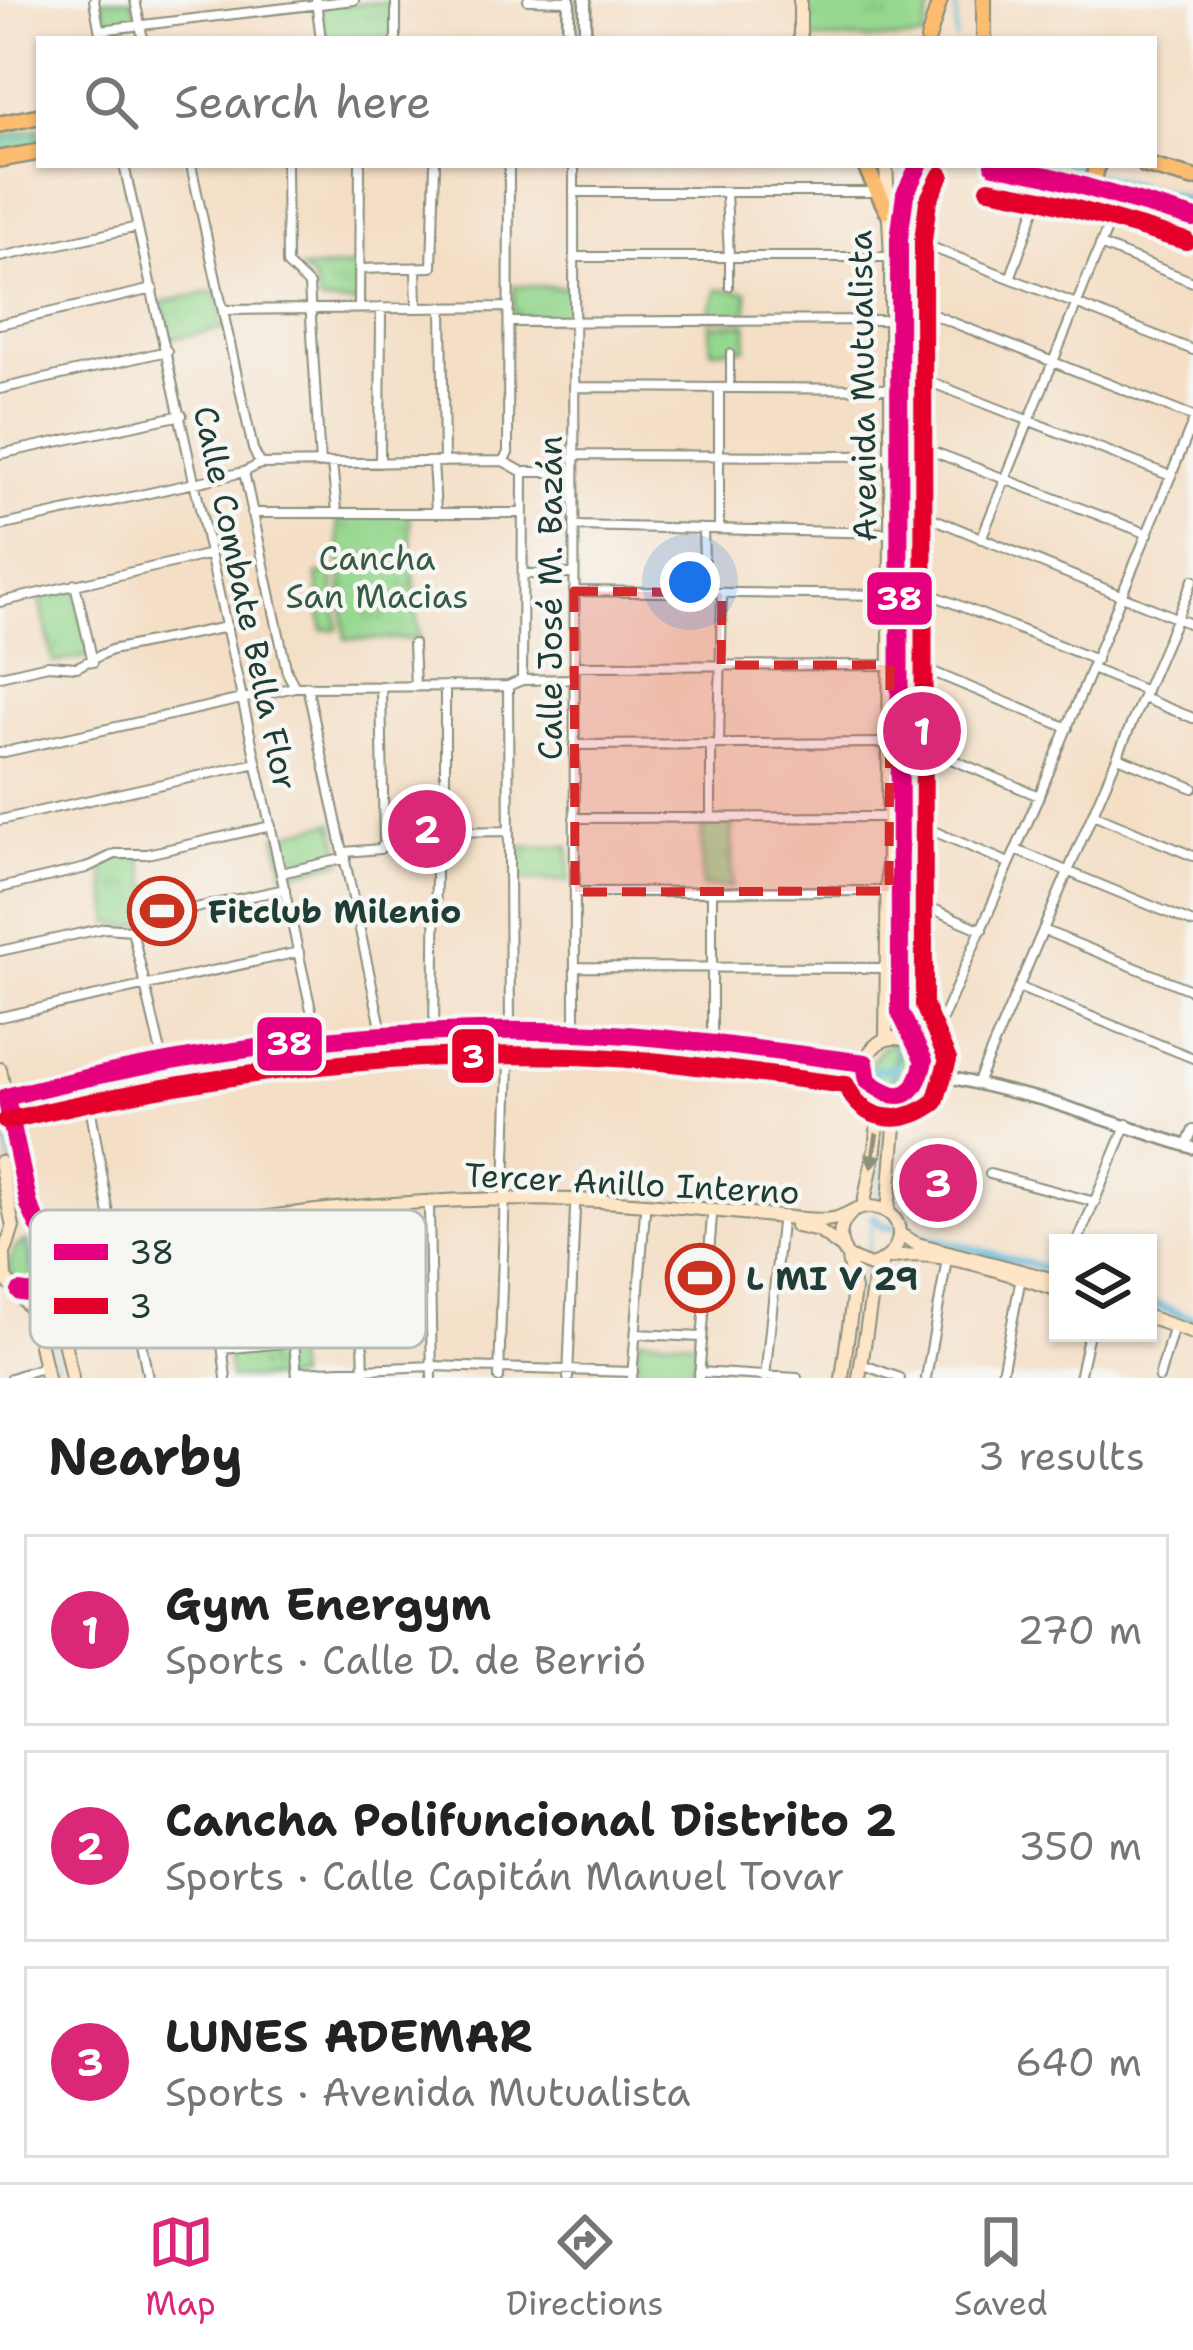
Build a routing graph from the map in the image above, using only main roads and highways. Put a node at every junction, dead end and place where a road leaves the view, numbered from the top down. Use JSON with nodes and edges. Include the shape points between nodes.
{"nodes":[{"id":1,"x":800,"y":0,"type":"edge"},
{"id":2,"x":940,"y":0,"type":"edge"},
{"id":3,"x":983,"y":0,"type":"edge"},
{"id":4,"x":800,"y":36,"type":"edge"},
{"id":5,"x":929,"y":36,"type":"edge"},
{"id":6,"x":984,"y":36,"type":"edge"},
{"id":7,"x":36,"y":117,"type":"edge"},
{"id":8,"x":0,"y":124,"type":"edge"},
{"id":9,"x":36,"y":153,"type":"edge"},
{"id":10,"x":0,"y":159,"type":"edge"},
{"id":11,"x":867,"y":168,"type":"edge"},
{"id":12,"x":886,"y":168,"type":"edge"},
{"id":13,"x":918,"y":168,"type":"edge"},
{"id":14,"x":935,"y":168,"type":"edge"},
{"id":15,"x":1156,"y":168,"type":"edge"},
{"id":16,"x":1050,"y":170,"type":"edge"},
{"id":17,"x":1095,"y":175,"type":"edge"},
{"id":18,"x":1193,"y":178,"type":"edge"},
{"id":19,"x":907,"y":190,"type":"junction"},
{"id":20,"x":884,"y":198,"type":"junction"},
{"id":21,"x":1193,"y":218,"type":"edge"},
{"id":22,"x":894,"y":314,"type":"junction"},
{"id":23,"x":896,"y":592,"type":"junction"},
{"id":24,"x":896,"y":665,"type":"junction"},
{"id":25,"x":894,"y":896,"type":"junction"},
{"id":26,"x":886,"y":1039,"type":"junction"},
{"id":27,"x":912,"y":1043,"type":"junction"},
{"id":28,"x":0,"y":1069,"type":"edge"},
{"id":29,"x":6,"y":1093,"type":"edge"},
{"id":30,"x":881,"y":1093,"type":"junction"},
{"id":31,"x":905,"y":1095,"type":"junction"},
{"id":32,"x":0,"y":1162,"type":"edge"},
{"id":33,"x":3,"y":1186,"type":"edge"},
{"id":34,"x":506,"y":1202,"type":"junction"},
{"id":35,"x":858,"y":1209,"type":"junction"},
{"id":36,"x":32,"y":1210,"type":"edge"},
{"id":37,"x":325,"y":1210,"type":"edge"},
{"id":38,"x":401,"y":1210,"type":"edge"},
{"id":39,"x":887,"y":1212,"type":"junction"},
{"id":40,"x":30,"y":1234,"type":"edge"},
{"id":41,"x":899,"y":1234,"type":"junction"},
{"id":42,"x":845,"y":1252,"type":"junction"},
{"id":43,"x":4,"y":1256,"type":"edge"},
{"id":44,"x":885,"y":1261,"type":"junction"},
{"id":45,"x":973,"y":1266,"type":"junction"},
{"id":46,"x":1049,"y":1282,"type":"edge"},
{"id":47,"x":1049,"y":1282,"type":"edge"},
{"id":48,"x":0,"y":1283,"type":"edge"},
{"id":49,"x":1049,"y":1284,"type":"edge"},
{"id":50,"x":18,"y":1292,"type":"junction"},
{"id":51,"x":30,"y":1292,"type":"edge"},
{"id":52,"x":30,"y":1308,"type":"edge"},
{"id":53,"x":1157,"y":1319,"type":"edge"},
{"id":54,"x":1157,"y":1321,"type":"edge"},
{"id":55,"x":1193,"y":1332,"type":"edge"},
{"id":56,"x":65,"y":1348,"type":"edge"},
{"id":57,"x":860,"y":1371,"type":"edge"},
{"id":58,"x":72,"y":1378,"type":"edge"},
{"id":59,"x":842,"y":1378,"type":"edge"}],
"edges":[{"from":1,"to":4,"type":"main road"},
{"from":2,"to":5,"type":"main road"},
{"from":3,"to":6,"type":"main road"},
{"from":7,"to":8,"type":"highway"},
{"from":9,"to":10,"type":"highway"},
{"from":11,"to":20,"type":"highway"},
{"from":12,"to":20,"type":"main road","name":"Avenida Mutualista"},
{"from":13,"to":19,"type":"main road","name":"Avenida Mutualista"},
{"from":14,"to":19,"type":"highway"},
{"from":15,"to":18,"type":"highway"},
{"from":16,"to":17,"type":"highway"},
{"from":17,"to":21,"type":"highway","via":[[1120,197]]},
{"from":19,"to":20,"type":"main road"},
{"from":19,"to":22,"type":"main road","name":"Avenida Mutualista"},
{"from":20,"to":22,"type":"main road","name":"Avenida Mutualista"},
{"from":22,"to":23,"type":"main road","name":"Avenida Mutualista","via":[[902,511]]},
{"from":22,"to":23,"type":"main road","name":"Avenida Mutualista"},
{"from":23,"to":24,"type":"main road","name":"Avenida Mutualista"},
{"from":23,"to":24,"type":"main road","name":"Avenida Mutualista"},
{"from":24,"to":25,"type":"main road","name":"Avenida Mutualista"},
{"from":25,"to":26,"type":"main road","name":"Avenida Mutualista"},
{"from":25,"to":27,"type":"main road","name":"Avenida Mutualista","via":[[900,1012]]},
{"from":26,"to":27,"type":"main road"},
{"from":26,"to":30,"type":"main road","via":[[865,1064]]},
{"from":27,"to":31,"type":"main road","via":[[924,1066]]},
{"from":28,"to":29,"type":"main road"},
{"from":29,"to":36,"type":"main road"},
{"from":30,"to":31,"type":"main road"},
{"from":30,"to":35,"type":"main road","one_way":true},
{"from":31,"to":39,"type":"main road"},
{"from":32,"to":33,"type":"main road"},
{"from":33,"to":43,"type":"main road","via":[[13,1227]]},
{"from":34,"to":35,"type":"main road","name":"Tercer Anillo Interno","via":[[810,1220]]},
{"from":34,"to":37,"type":"main road","name":"Tercer Anillo Interno"},
{"from":34,"to":38,"type":"main road","name":"Tercer Anillo Interno"},
{"from":34,"to":42,"type":"main road","name":"Tercer Anillo Interno","via":[[781,1223],[819,1231]]},
{"from":35,"to":39,"type":"main road"},
{"from":35,"to":42,"type":"main road","via":[[841,1228]]},
{"from":39,"to":41,"type":"main road"},
{"from":40,"to":43,"type":"main road"},
{"from":41,"to":44,"type":"main road"},
{"from":41,"to":46,"type":"main road"},
{"from":42,"to":44,"type":"main road","via":[[858,1264]]},
{"from":42,"to":59,"type":"main road","via":[[854,1290]]},
{"from":43,"to":50,"type":"main road","via":[[3,1270]]},
{"from":44,"to":45,"type":"main road","via":[[917,1254]]},
{"from":44,"to":57,"type":"main road","via":[[874,1281]]},
{"from":45,"to":47,"type":"main road"},
{"from":45,"to":49,"type":"main road"},
{"from":48,"to":50,"type":"main road"},
{"from":50,"to":51,"type":"main road"},
{"from":50,"to":52,"type":"main road"},
{"from":53,"to":55,"type":"main road"},
{"from":54,"to":55,"type":"main road"},
{"from":56,"to":58,"type":"main road"}]}
